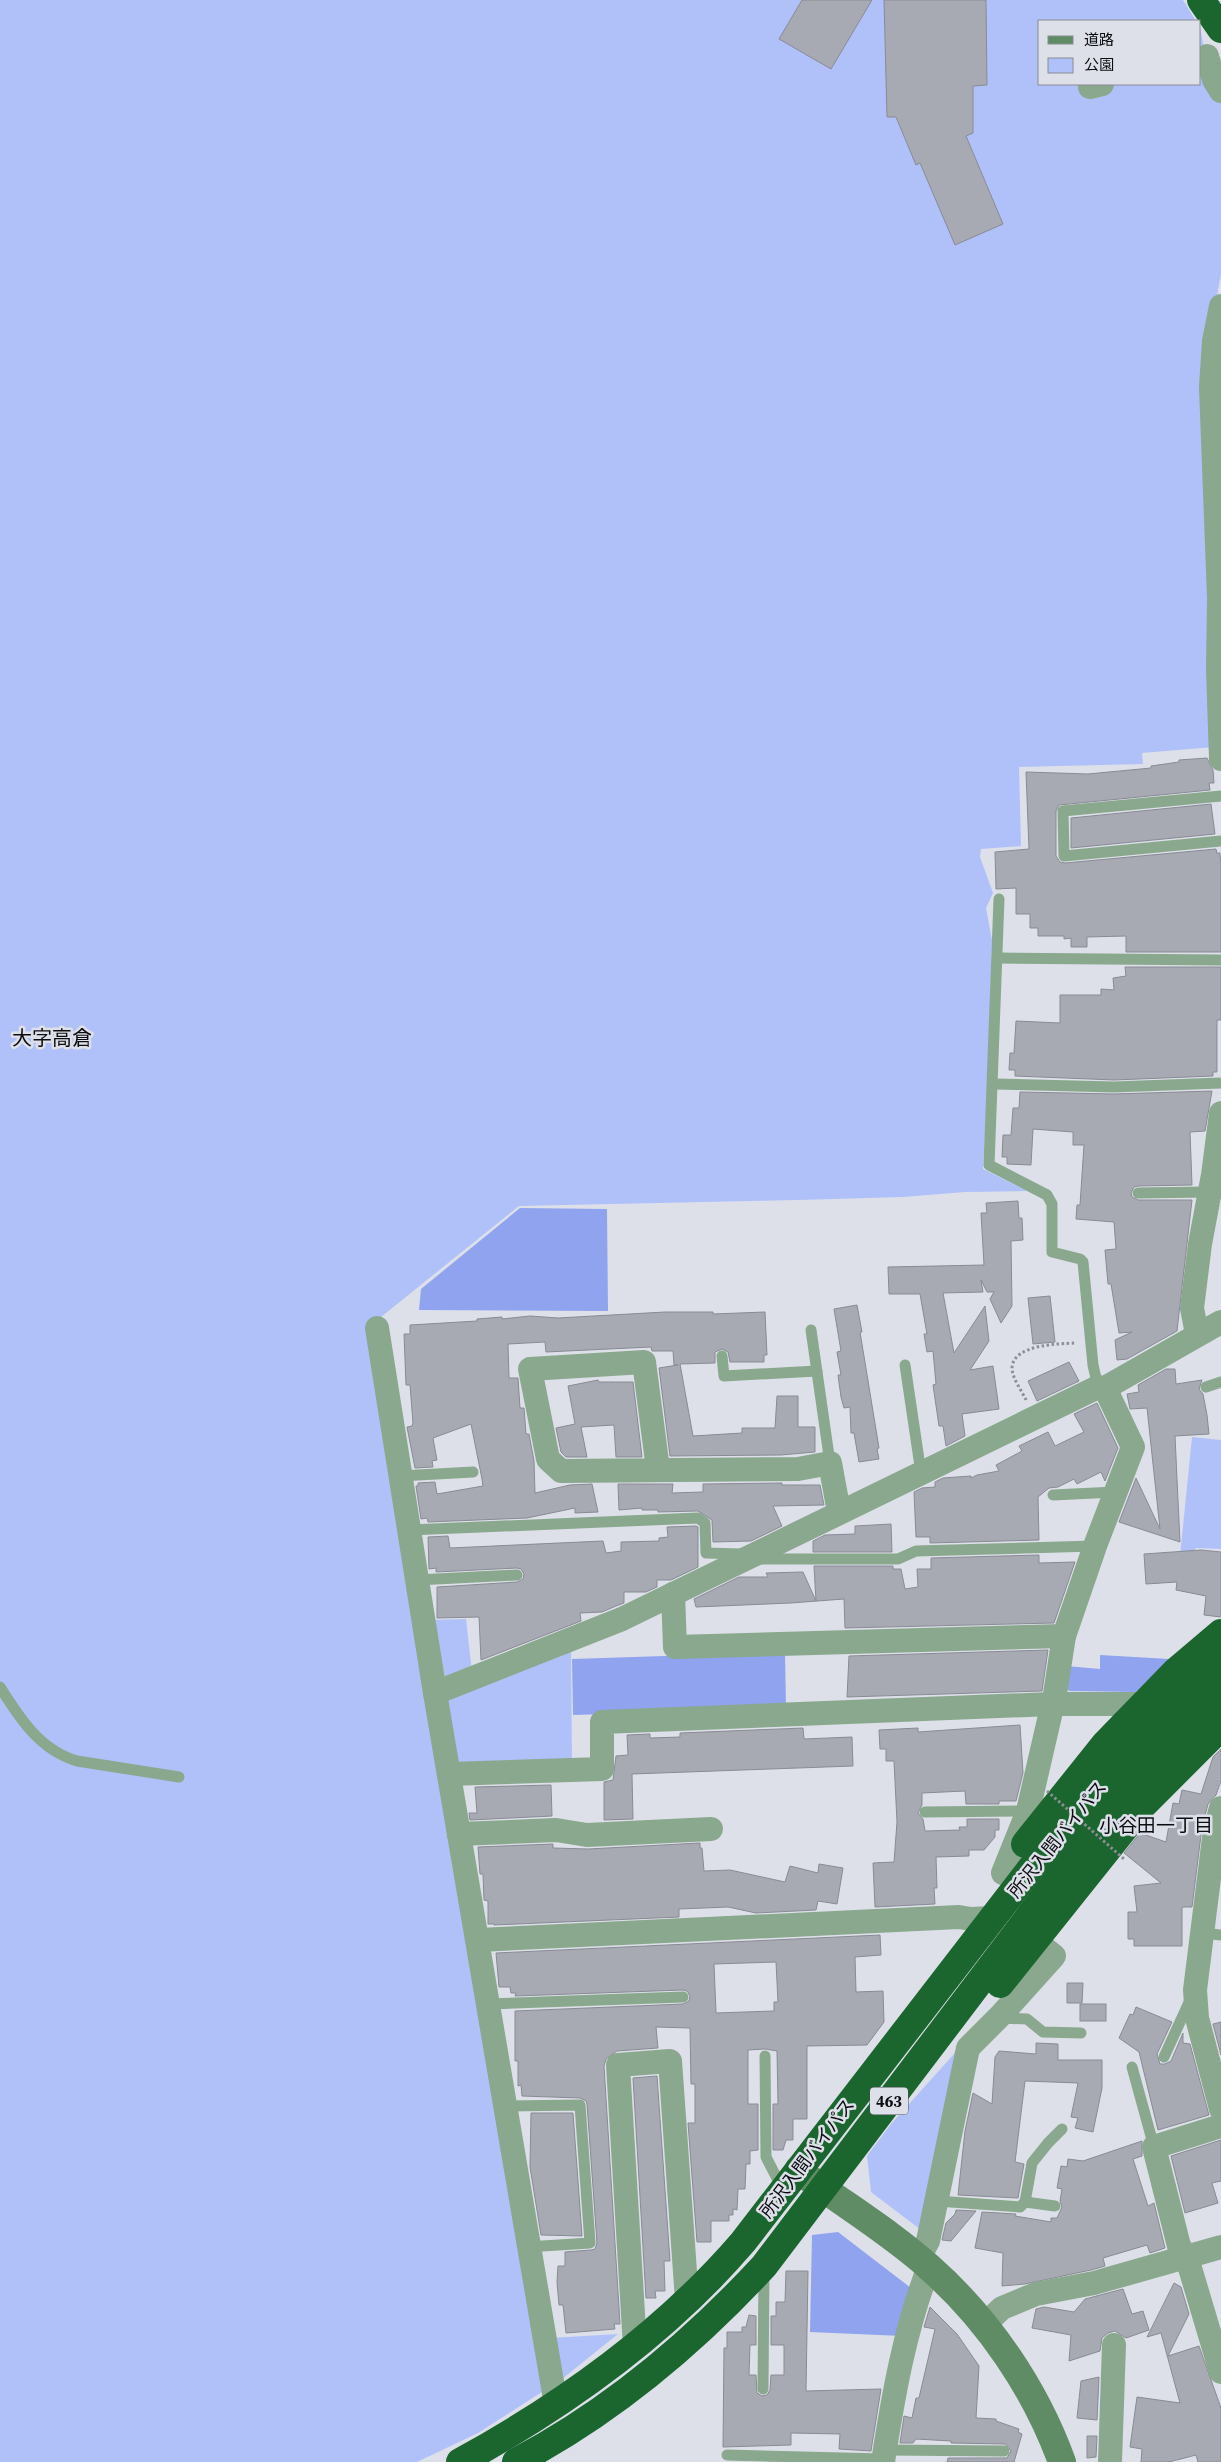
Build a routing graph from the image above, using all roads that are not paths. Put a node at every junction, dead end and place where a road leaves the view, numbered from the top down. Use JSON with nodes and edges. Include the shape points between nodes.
{"nodes":[{"id":1,"x":1201,"y":0,"type":"edge"},
{"id":2,"x":1221,"y":29,"type":"edge"},
{"id":3,"x":1209,"y":55,"type":"edge"},
{"id":4,"x":1221,"y":91,"type":"edge"},
{"id":5,"x":1221,"y":306,"type":"edge"},
{"id":6,"x":1220,"y":598,"type":"edge"},
{"id":7,"x":1221,"y":759,"type":"edge"},
{"id":8,"x":1221,"y":796,"type":"edge"},
{"id":9,"x":1221,"y":841,"type":"edge"},
{"id":10,"x":999,"y":899,"type":"dead end"},
{"id":11,"x":998,"y":958,"type":"junction"},
{"id":12,"x":1221,"y":960,"type":"edge"},
{"id":13,"x":1221,"y":1083,"type":"edge"},
{"id":14,"x":993,"y":1084,"type":"junction"},
{"id":15,"x":1221,"y":1113,"type":"edge"},
{"id":16,"x":1210,"y":1192,"type":"junction"},
{"id":17,"x":1138,"y":1193,"type":"dead end"},
{"id":18,"x":1221,"y":1322,"type":"edge"},
{"id":19,"x":378,"y":1328,"type":"dead end"},
{"id":20,"x":811,"y":1330,"type":"dead end"},
{"id":21,"x":1198,"y":1334,"type":"junction"},
{"id":22,"x":722,"y":1356,"type":"dead end"},
{"id":23,"x":905,"y":1365,"type":"dead end"},
{"id":24,"x":817,"y":1371,"type":"junction"},
{"id":25,"x":1221,"y":1382,"type":"edge"},
{"id":26,"x":1206,"y":1387,"type":"dead end"},
{"id":27,"x":1101,"y":1388,"type":"junction"},
{"id":28,"x":830,"y":1463,"type":"junction"},
{"id":29,"x":658,"y":1469,"type":"junction"},
{"id":30,"x":473,"y":1472,"type":"dead end"},
{"id":31,"x":921,"y":1473,"type":"junction"},
{"id":32,"x":400,"y":1476,"type":"junction"},
{"id":33,"x":1115,"y":1492,"type":"junction"},
{"id":34,"x":1053,"y":1495,"type":"dead end"},
{"id":35,"x":839,"y":1512,"type":"junction"},
{"id":36,"x":409,"y":1530,"type":"junction"},
{"id":37,"x":1095,"y":1546,"type":"junction"},
{"id":38,"x":745,"y":1559,"type":"junction"},
{"id":39,"x":517,"y":1575,"type":"dead end"},
{"id":40,"x":417,"y":1580,"type":"junction"},
{"id":41,"x":673,"y":1594,"type":"junction"},
{"id":42,"x":1221,"y":1633,"type":"edge"},
{"id":43,"x":1064,"y":1636,"type":"junction"},
{"id":44,"x":1221,"y":1663,"type":"edge"},
{"id":45,"x":0,"y":1687,"type":"edge"},
{"id":46,"x":435,"y":1694,"type":"junction"},
{"id":47,"x":1221,"y":1696,"type":"edge"},
{"id":48,"x":1052,"y":1704,"type":"junction"},
{"id":49,"x":1142,"y":1704,"type":"junction"},
{"id":50,"x":1221,"y":1727,"type":"edge"},
{"id":51,"x":449,"y":1774,"type":"junction"},
{"id":52,"x":179,"y":1777,"type":"dead end"},
{"id":53,"x":1221,"y":1808,"type":"edge"},
{"id":54,"x":1028,"y":1811,"type":"junction"},
{"id":55,"x":926,"y":1812,"type":"dead end"},
{"id":56,"x":711,"y":1829,"type":"dead end"},
{"id":57,"x":459,"y":1834,"type":"junction"},
{"id":58,"x":1217,"y":1859,"type":"edge"},
{"id":59,"x":1003,"y":1874,"type":"junction"},
{"id":60,"x":981,"y":1919,"type":"junction"},
{"id":61,"x":1212,"y":1934,"type":"edge"},
{"id":62,"x":478,"y":1940,"type":"junction"},
{"id":63,"x":1035,"y":1941,"type":"junction"},
{"id":64,"x":1195,"y":1990,"type":"junction"},
{"id":65,"x":972,"y":1993,"type":"junction"},
{"id":66,"x":683,"y":1998,"type":"dead end"},
{"id":67,"x":489,"y":2004,"type":"junction"},
{"id":68,"x":998,"y":2018,"type":"junction"},
{"id":69,"x":1080,"y":2033,"type":"dead end"},
{"id":70,"x":765,"y":2056,"type":"dead end"},
{"id":71,"x":1164,"y":2058,"type":"dead end"},
{"id":72,"x":1132,"y":2067,"type":"dead end"},
{"id":73,"x":506,"y":2106,"type":"junction"},
{"id":74,"x":1221,"y":2109,"type":"edge"},
{"id":75,"x":1221,"y":2126,"type":"edge"},
{"id":76,"x":1062,"y":2129,"type":"dead end"},
{"id":77,"x":1154,"y":2147,"type":"junction"},
{"id":78,"x":790,"y":2180,"type":"junction"},
{"id":79,"x":822,"y":2189,"type":"junction"},
{"id":80,"x":937,"y":2201,"type":"junction"},
{"id":81,"x":1025,"y":2202,"type":"junction"},
{"id":82,"x":1055,"y":2206,"type":"dead end"},
{"id":83,"x":527,"y":2246,"type":"junction"},
{"id":84,"x":1221,"y":2247,"type":"edge"},
{"id":85,"x":1187,"y":2258,"type":"junction"},
{"id":86,"x":924,"y":2262,"type":"junction"},
{"id":87,"x":764,"y":2266,"type":"junction"},
{"id":88,"x":687,"y":2300,"type":"junction"},
{"id":89,"x":984,"y":2325,"type":"junction"},
{"id":90,"x":1114,"y":2344,"type":"dead end"},
{"id":91,"x":636,"y":2347,"type":"junction"},
{"id":92,"x":1220,"y":2361,"type":"edge"},
{"id":93,"x":763,"y":2389,"type":"dead end"},
{"id":94,"x":556,"y":2404,"type":"junction"},
{"id":95,"x":1004,"y":2451,"type":"dead end"},
{"id":96,"x":727,"y":2455,"type":"dead end"},
{"id":97,"x":884,"y":2457,"type":"edge"},
{"id":98,"x":460,"y":2462,"type":"edge"},
{"id":99,"x":516,"y":2462,"type":"edge"},
{"id":100,"x":1062,"y":2462,"type":"edge"},
{"id":101,"x":1110,"y":2462,"type":"edge"}],
"edges":[{"from":1,"to":2,"type":"highway"},
{"from":3,"to":4,"type":"street","via":[[1214,80]]},
{"from":5,"to":6,"type":"street","via":[[1214,342],[1211,387]]},
{"from":6,"to":7,"type":"street"},
{"from":8,"to":9,"type":"lane","via":[[1063,811],[1064,856]]},
{"from":10,"to":11,"type":"lane"},
{"from":11,"to":12,"type":"lane"},
{"from":11,"to":14,"type":"lane"},
{"from":13,"to":14,"type":"lane","via":[[1114,1087]]},
{"from":14,"to":27,"type":"lane","via":[[989,1166],[1047,1195],[1050,1199],[1052,1252],[1076,1257],[1083,1262],[1091,1341]]},
{"from":15,"to":16,"type":"street"},
{"from":16,"to":17,"type":"lane"},
{"from":16,"to":21,"type":"street","via":[[1192,1308]]},
{"from":18,"to":21,"type":"street"},
{"from":19,"to":32,"type":"street"},
{"from":20,"to":24,"type":"lane"},
{"from":21,"to":27,"type":"street"},
{"from":22,"to":24,"type":"lane","via":[[724,1376]]},
{"from":23,"to":31,"type":"lane"},
{"from":24,"to":28,"type":"lane"},
{"from":25,"to":26,"type":"lane"},
{"from":27,"to":31,"type":"street"},
{"from":27,"to":33,"type":"street","via":[[1133,1446]]},
{"from":28,"to":29,"type":"street","via":[[798,1469]]},
{"from":28,"to":35,"type":"street"},
{"from":29,"to":29,"type":"street","via":[[561,1471],[548,1460],[530,1369],[644,1362]]},
{"from":30,"to":32,"type":"lane"},
{"from":31,"to":35,"type":"street"},
{"from":32,"to":36,"type":"street"},
{"from":33,"to":34,"type":"lane"},
{"from":33,"to":37,"type":"street"},
{"from":35,"to":38,"type":"street"},
{"from":36,"to":38,"type":"lane","via":[[698,1518],[705,1523],[706,1553],[741,1554]]},
{"from":36,"to":40,"type":"street"},
{"from":37,"to":38,"type":"lane","via":[[916,1551],[898,1559]]},
{"from":37,"to":43,"type":"street"},
{"from":38,"to":41,"type":"street"},
{"from":39,"to":40,"type":"lane"},
{"from":40,"to":46,"type":"street"},
{"from":41,"to":43,"type":"street","via":[[675,1647]]},
{"from":41,"to":46,"type":"street","via":[[622,1620]]},
{"from":42,"to":49,"type":"highway","number":"463"},
{"from":43,"to":48,"type":"street"},
{"from":44,"to":60,"type":"highway","name":"所沢入間バイパス","number":"463","via":[[1168,1710]]},
{"from":45,"to":52,"type":"lane","via":[[28,1730],[64,1757]]},
{"from":46,"to":51,"type":"street"},
{"from":47,"to":65,"type":"highway","name":"所沢入間バイパス","number":"463","via":[[1161,1752],[1097,1826]]},
{"from":48,"to":49,"type":"street"},
{"from":48,"to":51,"type":"street","via":[[602,1722],[602,1769]]},
{"from":48,"to":54,"type":"street"},
{"from":49,"to":59,"type":"highway","number":"463","via":[[1098,1751]]},
{"from":50,"to":63,"type":"highway","via":[[1144,1805]]},
{"from":51,"to":57,"type":"street"},
{"from":53,"to":58,"type":"street","via":[[1215,1830]]},
{"from":54,"to":55,"type":"lane"},
{"from":54,"to":59,"type":"street"},
{"from":56,"to":57,"type":"street","via":[[587,1835],[556,1830]]},
{"from":57,"to":62,"type":"street"},
{"from":58,"to":61,"type":"street"},
{"from":59,"to":60,"type":"highway","number":"463"},
{"from":60,"to":62,"type":"street","via":[[959,1917]]},
{"from":60,"to":78,"type":"highway","name":"所沢入間バイパス","number":"463","via":[[880,2062]]},
{"from":61,"to":64,"type":"street"},
{"from":62,"to":67,"type":"street"},
{"from":63,"to":65,"type":"highway","via":[[997,1987]]},
{"from":63,"to":68,"type":"street","via":[[1054,1956]]},
{"from":64,"to":71,"type":"lane"},
{"from":64,"to":74,"type":"street","via":[[1197,2018]]},
{"from":65,"to":79,"type":"highway","name":"所沢入間バイパス","number":"463"},
{"from":66,"to":67,"type":"lane"},
{"from":67,"to":73,"type":"street"},
{"from":68,"to":69,"type":"lane","via":[[1027,2019],[1043,2032]]},
{"from":68,"to":80,"type":"street","via":[[968,2048]]},
{"from":70,"to":78,"type":"lane","via":[[766,2157]]},
{"from":72,"to":77,"type":"lane"},
{"from":73,"to":83,"type":"street"},
{"from":73,"to":83,"type":"lane","via":[[580,2105],[590,2243]]},
{"from":75,"to":77,"type":"street"},
{"from":76,"to":81,"type":"lane","via":[[1032,2163]]},
{"from":77,"to":85,"type":"street","via":[[1179,2246]]},
{"from":78,"to":79,"type":"street"},
{"from":78,"to":88,"type":"highway","name":"所沢入間バイパス","number":"463","via":[[714,2276]]},
{"from":79,"to":86,"type":"street"},
{"from":79,"to":87,"type":"highway","name":"所沢入間バイパス","number":"463"},
{"from":80,"to":81,"type":"lane","via":[[1020,2208]]},
{"from":80,"to":86,"type":"street"},
{"from":81,"to":82,"type":"lane"},
{"from":83,"to":94,"type":"street"},
{"from":84,"to":85,"type":"street"},
{"from":85,"to":89,"type":"street","via":[[1094,2283],[1036,2294],[1002,2308]]},
{"from":85,"to":92,"type":"street"},
{"from":86,"to":89,"type":"street","via":[[960,2296]]},
{"from":86,"to":97,"type":"street"},
{"from":87,"to":93,"type":"lane"},
{"from":87,"to":99,"type":"highway","name":"所沢入間バイパス","number":"463","via":[[723,2309],[625,2395]]},
{"from":88,"to":91,"type":"highway","name":"所沢入間バイパス","number":"463"},
{"from":88,"to":91,"type":"street","via":[[670,2060],[618,2065]]},
{"from":89,"to":100,"type":"street","via":[[1031,2393],[1051,2431]]},
{"from":90,"to":101,"type":"street"},
{"from":91,"to":94,"type":"highway","name":"所沢入間バイパス","number":"463"},
{"from":94,"to":98,"type":"highway","name":"所沢入間バイパス","number":"463"},
{"from":95,"to":97,"type":"lane"},
{"from":96,"to":97,"type":"lane"}]}
